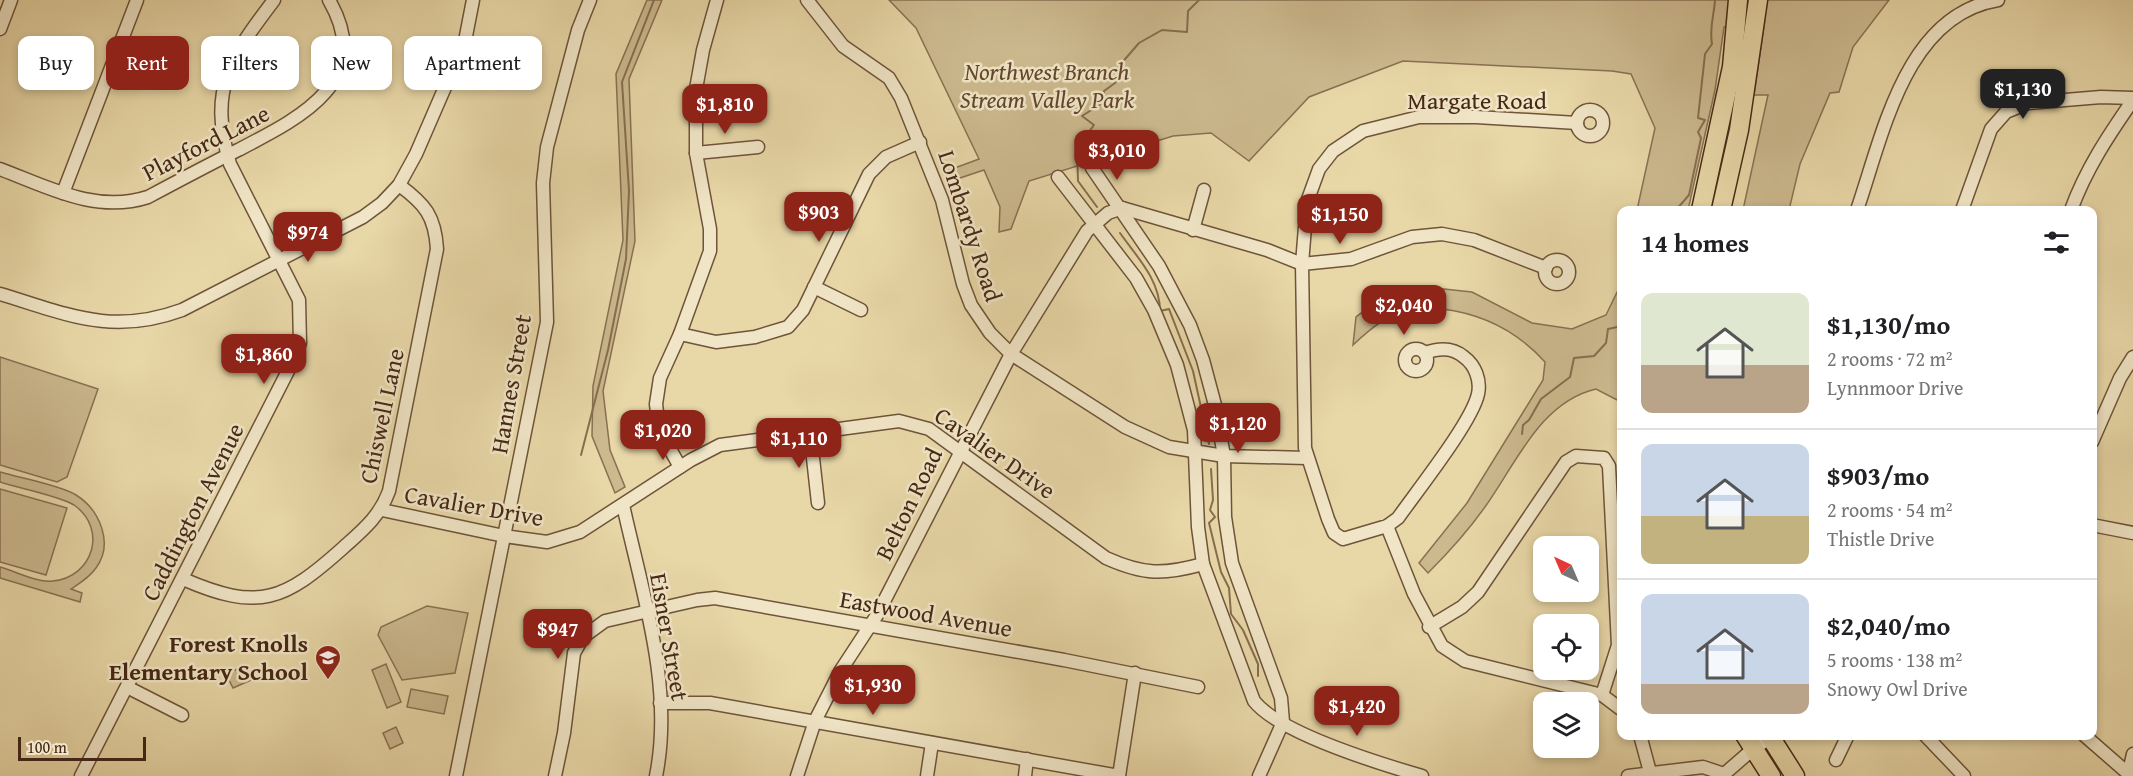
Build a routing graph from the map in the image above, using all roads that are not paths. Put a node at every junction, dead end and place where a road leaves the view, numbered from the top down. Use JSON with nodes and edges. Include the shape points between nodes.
{"nodes":[{"id":1,"x":11,"y":0,"type":"edge"},
{"id":2,"x":137,"y":0,"type":"edge"},
{"id":3,"x":274,"y":0,"type":"edge"},
{"id":4,"x":329,"y":0,"type":"edge"},
{"id":5,"x":473,"y":0,"type":"edge"},
{"id":6,"x":590,"y":0,"type":"edge"},
{"id":7,"x":717,"y":0,"type":"edge"},
{"id":8,"x":807,"y":0,"type":"edge"},
{"id":9,"x":1738,"y":0,"type":"edge"},
{"id":10,"x":1758,"y":0,"type":"edge"},
{"id":11,"x":1998,"y":0,"type":"edge"},
{"id":12,"x":0,"y":29,"type":"edge"},
{"id":13,"x":2133,"y":99,"type":"edge"},
{"id":14,"x":1577,"y":123,"type":"dead end"},
{"id":15,"x":920,"y":141,"type":"junction"},
{"id":16,"x":758,"y":147,"type":"dead end"},
{"id":17,"x":696,"y":153,"type":"junction"},
{"id":18,"x":227,"y":155,"type":"junction"},
{"id":19,"x":1092,"y":168,"type":"dead end"},
{"id":20,"x":0,"y":169,"type":"edge"},
{"id":21,"x":1058,"y":177,"type":"dead end"},
{"id":22,"x":399,"y":185,"type":"junction"},
{"id":23,"x":1204,"y":190,"type":"dead end"},
{"id":24,"x":63,"y":193,"type":"junction"},
{"id":25,"x":1702,"y":206,"type":"edge"},
{"id":26,"x":1722,"y":206,"type":"edge"},
{"id":27,"x":1858,"y":206,"type":"edge"},
{"id":28,"x":1963,"y":206,"type":"edge"},
{"id":29,"x":2073,"y":206,"type":"edge"},
{"id":30,"x":1122,"y":208,"type":"junction"},
{"id":31,"x":1095,"y":222,"type":"junction"},
{"id":32,"x":1193,"y":230,"type":"junction"},
{"id":33,"x":280,"y":260,"type":"junction"},
{"id":34,"x":1302,"y":264,"type":"junction"},
{"id":35,"x":1546,"y":268,"type":"dead end"},
{"id":36,"x":814,"y":287,"type":"junction"},
{"id":37,"x":0,"y":294,"type":"edge"},
{"id":38,"x":861,"y":310,"type":"dead end"},
{"id":39,"x":680,"y":334,"type":"junction"},
{"id":40,"x":1425,"y":353,"type":"dead end"},
{"id":41,"x":1011,"y":354,"type":"junction"},
{"id":42,"x":2133,"y":357,"type":"edge"},
{"id":43,"x":2098,"y":412,"type":"edge"},
{"id":44,"x":810,"y":431,"type":"junction"},
{"id":45,"x":959,"y":450,"type":"junction"},
{"id":46,"x":1195,"y":451,"type":"junction"},
{"id":47,"x":1224,"y":456,"type":"junction"},
{"id":48,"x":1307,"y":458,"type":"junction"},
{"id":49,"x":680,"y":467,"type":"junction"},
{"id":50,"x":818,"y":503,"type":"dead end"},
{"id":51,"x":623,"y":505,"type":"junction"},
{"id":52,"x":382,"y":510,"type":"junction"},
{"id":53,"x":1387,"y":525,"type":"junction"},
{"id":54,"x":2097,"y":526,"type":"edge"},
{"id":55,"x":2133,"y":533,"type":"edge"},
{"id":56,"x":504,"y":537,"type":"junction"},
{"id":57,"x":1203,"y":564,"type":"junction"},
{"id":58,"x":183,"y":579,"type":"junction"},
{"id":59,"x":645,"y":610,"type":"junction"},
{"id":60,"x":1617,"y":625,"type":"edge"},
{"id":61,"x":870,"y":626,"type":"junction"},
{"id":62,"x":1429,"y":627,"type":"junction"},
{"id":63,"x":1617,"y":648,"type":"edge"},
{"id":64,"x":1135,"y":674,"type":"junction"},
{"id":65,"x":127,"y":687,"type":"junction"},
{"id":66,"x":1198,"y":687,"type":"dead end"},
{"id":67,"x":1602,"y":695,"type":"junction"},
{"id":68,"x":660,"y":703,"type":"junction"},
{"id":69,"x":1617,"y":706,"type":"edge"},
{"id":70,"x":182,"y":716,"type":"dead end"},
{"id":71,"x":815,"y":721,"type":"junction"},
{"id":72,"x":1283,"y":723,"type":"junction"},
{"id":73,"x":1641,"y":740,"type":"edge"},
{"id":74,"x":1772,"y":740,"type":"edge"},
{"id":75,"x":1846,"y":740,"type":"edge"},
{"id":76,"x":1930,"y":740,"type":"edge"},
{"id":77,"x":2090,"y":740,"type":"edge"},
{"id":78,"x":1749,"y":742,"type":"edge"},
{"id":79,"x":932,"y":743,"type":"junction"},
{"id":80,"x":2133,"y":754,"type":"edge"},
{"id":81,"x":1027,"y":759,"type":"junction"},
{"id":82,"x":1836,"y":760,"type":"dead end"},
{"id":83,"x":1650,"y":772,"type":"junction"},
{"id":84,"x":1401,"y":773,"type":"edge"},
{"id":85,"x":1723,"y":775,"type":"edge"},
{"id":86,"x":2130,"y":775,"type":"edge"},
{"id":87,"x":81,"y":776,"type":"edge"},
{"id":88,"x":456,"y":776,"type":"edge"},
{"id":89,"x":555,"y":776,"type":"edge"},
{"id":90,"x":656,"y":776,"type":"edge"},
{"id":91,"x":797,"y":776,"type":"edge"},
{"id":92,"x":927,"y":776,"type":"edge"},
{"id":93,"x":1025,"y":776,"type":"edge"},
{"id":94,"x":1119,"y":776,"type":"edge"},
{"id":95,"x":1259,"y":776,"type":"edge"},
{"id":96,"x":1422,"y":776,"type":"edge"},
{"id":97,"x":1628,"y":776,"type":"edge"},
{"id":98,"x":1771,"y":776,"type":"edge"},
{"id":99,"x":1796,"y":776,"type":"edge"},
{"id":100,"x":1964,"y":776,"type":"edge"}],
"edges":[{"from":1,"to":12,"type":"street"},
{"from":2,"to":24,"type":"street"},
{"from":3,"to":18,"type":"street","name":"Caddington Avenue","via":[[240,45],[229,67],[220,114]]},
{"from":4,"to":18,"type":"street","name":"Playford Lane","via":[[341,21],[344,39],[341,64],[328,89],[306,113]]},
{"from":5,"to":22,"type":"street","via":[[465,41]]},
{"from":6,"to":56,"type":"street","name":"Hannes Street","via":[[578,30],[547,147],[543,183],[547,322]]},
{"from":7,"to":17,"type":"street","via":[[696,89]]},
{"from":8,"to":15,"type":"street","name":"Lombardy Road","via":[[843,45],[889,78]]},
{"from":9,"to":25,"type":"highway","via":[[1732,67]]},
{"from":10,"to":26,"type":"highway","via":[[1741,120]]},
{"from":11,"to":27,"type":"street","via":[[1959,15],[1932,35],[1917,53],[1901,85]]},
{"from":13,"to":28,"type":"street","via":[[2101,97],[2028,103],[2006,112],[1991,129]]},
{"from":13,"to":29,"type":"street","via":[[2095,155]]},
{"from":14,"to":34,"type":"street","name":"Margate Road","via":[[1419,117],[1362,131],[1333,151],[1311,187]]},
{"from":15,"to":36,"type":"street","via":[[886,157],[869,174]]},
{"from":15,"to":41,"type":"street","name":"Lombardy Road","via":[[942,200],[971,305],[982,324]]},
{"from":16,"to":17,"type":"street"},
{"from":17,"to":39,"type":"street","via":[[710,229],[710,251]]},
{"from":18,"to":24,"type":"street","name":"Playford Lane","via":[[131,202],[101,203]]},
{"from":18,"to":33,"type":"street","name":"Caddington Avenue"},
{"from":19,"to":30,"type":"street"},
{"from":20,"to":24,"type":"street","name":"Playford Lane"},
{"from":21,"to":31,"type":"street"},
{"from":22,"to":33,"type":"street","via":[[363,217]]},
{"from":22,"to":52,"type":"street","name":"Chiswell Lane","via":[[416,197],[431,216],[438,249]]},
{"from":23,"to":32,"type":"street"},
{"from":30,"to":31,"type":"street"},
{"from":30,"to":32,"type":"street"},
{"from":30,"to":47,"type":"street","via":[[1190,325],[1215,405]]},
{"from":31,"to":41,"type":"street","name":"Belton Road"},
{"from":31,"to":46,"type":"street","via":[[1136,278],[1165,335],[1189,407]]},
{"from":32,"to":34,"type":"street","via":[[1268,250]]},
{"from":33,"to":37,"type":"street","via":[[182,310],[130,324],[86,320]]},
{"from":33,"to":58,"type":"street","name":"Caddington Avenue","via":[[299,300],[300,343]]},
{"from":34,"to":35,"type":"street","via":[[1351,259],[1412,237],[1442,234],[1474,240]]},
{"from":34,"to":48,"type":"street","name":"Margate Road"},
{"from":36,"to":38,"type":"street"},
{"from":36,"to":39,"type":"street","via":[[803,310],[779,331],[716,342]]},
{"from":39,"to":49,"type":"street","via":[[660,378],[656,404],[659,429]]},
{"from":40,"to":53,"type":"street","via":[[1451,350],[1467,359],[1477,374],[1478,396],[1422,484],[1398,518]]},
{"from":41,"to":45,"type":"street","name":"Belton Road"},
{"from":41,"to":46,"type":"street","name":"Lombardy Road","via":[[1125,427],[1169,447]]},
{"from":42,"to":43,"type":"street"},
{"from":44,"to":45,"type":"street","name":"Cavalier Drive","via":[[911,422],[929,429]]},
{"from":44,"to":49,"type":"street","name":"Cavalier Drive","via":[[720,445]]},
{"from":44,"to":50,"type":"street"},
{"from":45,"to":57,"type":"street","name":"Cavalier Drive","via":[[1106,558],[1133,570],[1155,573]]},
{"from":45,"to":61,"type":"street","name":"Belton Road"},
{"from":46,"to":47,"type":"street","name":"Lombardy Road"},
{"from":46,"to":57,"type":"street"},
{"from":47,"to":48,"type":"street","name":"Lombardy Road"},
{"from":47,"to":72,"type":"street","via":[[1228,546],[1281,698]]},
{"from":48,"to":53,"type":"street","name":"Margate Road","via":[[1334,533],[1344,539]]},
{"from":49,"to":51,"type":"street","name":"Cavalier Drive"},
{"from":51,"to":56,"type":"street","name":"Cavalier Drive","via":[[566,538],[536,542]]},
{"from":51,"to":59,"type":"street","name":"Eisner Street"},
{"from":52,"to":56,"type":"street","name":"Cavalier Drive"},
{"from":52,"to":58,"type":"street","name":"Chiswell Lane","via":[[316,572],[289,589],[243,598],[216,593]]},
{"from":53,"to":62,"type":"street"},
{"from":54,"to":55,"type":"street"},
{"from":56,"to":88,"type":"street","name":"Hannes Street"},
{"from":57,"to":72,"type":"street","via":[[1254,701],[1263,712]]},
{"from":58,"to":65,"type":"street","name":"Caddington Avenue"},
{"from":59,"to":61,"type":"street","name":"Eastwood Avenue","via":[[715,598]]},
{"from":59,"to":68,"type":"street","name":"Eisner Street"},
{"from":59,"to":89,"type":"street","name":"Eastwood Avenue","via":[[605,621],[589,630],[578,645]]},
{"from":60,"to":62,"type":"street","via":[[1609,466],[1604,458],[1576,456],[1566,462],[1478,592]]},
{"from":61,"to":64,"type":"street","name":"Eastwood Avenue"},
{"from":61,"to":71,"type":"street","name":"Belton Road","via":[[841,670]]},
{"from":62,"to":67,"type":"street","via":[[1442,646],[1465,661]]},
{"from":63,"to":67,"type":"street"},
{"from":64,"to":66,"type":"street","name":"Eastwood Avenue"},
{"from":64,"to":94,"type":"street"},
{"from":65,"to":70,"type":"street"},
{"from":65,"to":87,"type":"street","name":"Caddington Avenue"},
{"from":67,"to":69,"type":"street"},
{"from":68,"to":71,"type":"street","via":[[710,703]]},
{"from":68,"to":90,"type":"street","name":"Eisner Street","via":[[662,731]]},
{"from":71,"to":79,"type":"street"},
{"from":71,"to":91,"type":"street","name":"Belton Road"},
{"from":72,"to":84,"type":"street"},
{"from":72,"to":95,"type":"street"},
{"from":73,"to":83,"type":"street"},
{"from":74,"to":99,"type":"highway"},
{"from":75,"to":82,"type":"street"},
{"from":76,"to":100,"type":"street"},
{"from":77,"to":86,"type":"street"},
{"from":78,"to":85,"type":"street"},
{"from":78,"to":98,"type":"highway"},
{"from":79,"to":81,"type":"street"},
{"from":79,"to":92,"type":"street"},
{"from":80,"to":86,"type":"street"},
{"from":81,"to":93,"type":"street"},
{"from":81,"to":94,"type":"street"},
{"from":83,"to":85,"type":"street","via":[[1703,767]]},
{"from":83,"to":97,"type":"street"},
{"from":84,"to":96,"type":"street"}]}
